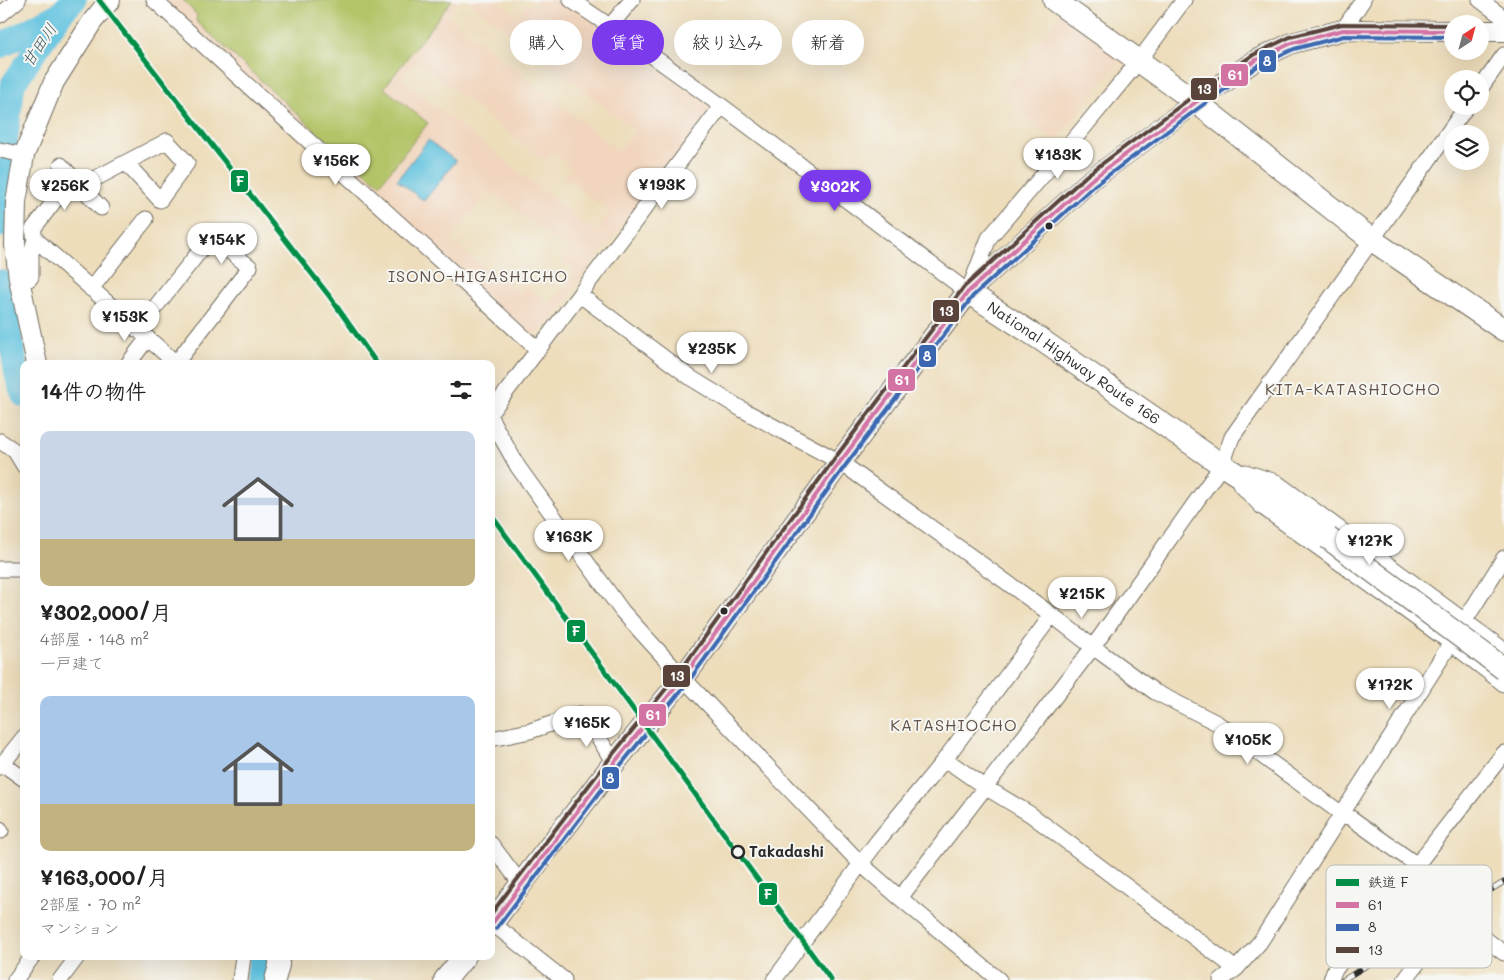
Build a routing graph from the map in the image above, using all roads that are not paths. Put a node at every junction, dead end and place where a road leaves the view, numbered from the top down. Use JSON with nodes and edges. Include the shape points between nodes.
{"nodes":[{"id":1,"x":18,"y":0,"type":"edge"},
{"id":2,"x":110,"y":0,"type":"edge"},
{"id":3,"x":154,"y":0,"type":"edge"},
{"id":4,"x":571,"y":0,"type":"edge"},
{"id":5,"x":632,"y":0,"type":"edge"},
{"id":6,"x":1054,"y":0,"type":"edge"},
{"id":7,"x":1184,"y":0,"type":"edge"},
{"id":8,"x":1363,"y":0,"type":"edge"},
{"id":9,"x":1480,"y":0,"type":"edge"},
{"id":10,"x":0,"y":16,"type":"edge"},
{"id":11,"x":1504,"y":18,"type":"edge"},
{"id":12,"x":601,"y":20,"type":"edge"},
{"id":13,"x":615,"y":20,"type":"edge"},
{"id":14,"x":1343,"y":30,"type":"junction"},
{"id":15,"x":1444,"y":31,"type":"edge"},
{"id":16,"x":1489,"y":31,"type":"edge"},
{"id":17,"x":1504,"y":31,"type":"edge"},
{"id":18,"x":1504,"y":55,"type":"edge"},
{"id":19,"x":1138,"y":62,"type":"junction"},
{"id":20,"x":663,"y":65,"type":"edge"},
{"id":21,"x":1489,"y":76,"type":"edge"},
{"id":22,"x":1196,"y":102,"type":"junction"},
{"id":23,"x":721,"y":107,"type":"junction"},
{"id":24,"x":1461,"y":115,"type":"edge"},
{"id":25,"x":12,"y":153,"type":"edge"},
{"id":26,"x":126,"y":163,"type":"dead end"},
{"id":27,"x":61,"y":166,"type":"dead end"},
{"id":28,"x":76,"y":182,"type":"junction"},
{"id":29,"x":101,"y":208,"type":"dead end"},
{"id":30,"x":146,"y":219,"type":"dead end"},
{"id":31,"x":35,"y":239,"type":"junction"},
{"id":32,"x":1372,"y":240,"type":"junction"},
{"id":33,"x":19,"y":279,"type":"junction"},
{"id":34,"x":91,"y":289,"type":"junction"},
{"id":35,"x":968,"y":292,"type":"junction"},
{"id":36,"x":580,"y":295,"type":"junction"},
{"id":37,"x":1504,"y":330,"type":"edge"},
{"id":38,"x":142,"y":334,"type":"junction"},
{"id":39,"x":538,"y":350,"type":"junction"},
{"id":40,"x":36,"y":360,"type":"edge"},
{"id":41,"x":130,"y":360,"type":"edge"},
{"id":42,"x":172,"y":360,"type":"edge"},
{"id":43,"x":178,"y":360,"type":"edge"},
{"id":44,"x":495,"y":407,"type":"edge"},
{"id":45,"x":495,"y":426,"type":"edge"},
{"id":46,"x":0,"y":441,"type":"edge"},
{"id":47,"x":20,"y":458,"type":"edge"},
{"id":48,"x":840,"y":462,"type":"junction"},
{"id":49,"x":1222,"y":465,"type":"junction"},
{"id":50,"x":1504,"y":558,"type":"edge"},
{"id":51,"x":0,"y":569,"type":"edge"},
{"id":52,"x":20,"y":569,"type":"edge"},
{"id":53,"x":1052,"y":615,"type":"junction"},
{"id":54,"x":1464,"y":620,"type":"junction"},
{"id":55,"x":1451,"y":644,"type":"junction"},
{"id":56,"x":1093,"y":647,"type":"junction"},
{"id":57,"x":1504,"y":650,"type":"edge"},
{"id":58,"x":1504,"y":669,"type":"edge"},
{"id":59,"x":683,"y":678,"type":"junction"},
{"id":60,"x":1504,"y":684,"type":"edge"},
{"id":61,"x":495,"y":738,"type":"edge"},
{"id":62,"x":20,"y":742,"type":"edge"},
{"id":63,"x":1504,"y":753,"type":"edge"},
{"id":64,"x":946,"y":759,"type":"junction"},
{"id":65,"x":614,"y":763,"type":"junction"},
{"id":66,"x":1,"y":766,"type":"edge"},
{"id":67,"x":20,"y":778,"type":"edge"},
{"id":68,"x":985,"y":787,"type":"junction"},
{"id":69,"x":1342,"y":814,"type":"junction"},
{"id":70,"x":495,"y":849,"type":"edge"},
{"id":71,"x":861,"y":864,"type":"junction"},
{"id":72,"x":1417,"y":865,"type":"joint"},
{"id":73,"x":521,"y":884,"type":"junction"},
{"id":74,"x":900,"y":898,"type":"junction"},
{"id":75,"x":495,"y":920,"type":"edge"},
{"id":76,"x":495,"y":926,"type":"edge"},
{"id":77,"x":1492,"y":944,"type":"edge"},
{"id":78,"x":1504,"y":953,"type":"edge"},
{"id":79,"x":30,"y":960,"type":"edge"},
{"id":80,"x":75,"y":960,"type":"edge"},
{"id":81,"x":242,"y":960,"type":"edge"},
{"id":82,"x":279,"y":960,"type":"edge"},
{"id":83,"x":462,"y":960,"type":"edge"},
{"id":84,"x":1336,"y":968,"type":"edge"},
{"id":85,"x":1414,"y":968,"type":"edge"},
{"id":86,"x":1236,"y":969,"type":"junction"},
{"id":87,"x":15,"y":980,"type":"edge"},
{"id":88,"x":60,"y":980,"type":"edge"},
{"id":89,"x":240,"y":980,"type":"edge"},
{"id":90,"x":275,"y":980,"type":"edge"},
{"id":91,"x":445,"y":980,"type":"edge"},
{"id":92,"x":564,"y":980,"type":"edge"},
{"id":93,"x":774,"y":980,"type":"edge"},
{"id":94,"x":999,"y":980,"type":"edge"},
{"id":95,"x":1221,"y":980,"type":"edge"},
{"id":96,"x":1332,"y":980,"type":"edge"},
{"id":97,"x":1406,"y":980,"type":"edge"}],
"edges":[{"from":1,"to":10,"type":"street"},
{"from":2,"to":25,"type":"main road","via":[[92,22]]},
{"from":3,"to":39,"type":"street"},
{"from":4,"to":12,"type":"street"},
{"from":5,"to":13,"type":"street"},
{"from":6,"to":19,"type":"highway"},
{"from":7,"to":19,"type":"street"},
{"from":8,"to":14,"type":"street"},
{"from":9,"to":11,"type":"street"},
{"from":14,"to":15,"type":"main road"},
{"from":14,"to":22,"type":"main road","via":[[1292,43],[1256,60]]},
{"from":16,"to":17,"type":"main road"},
{"from":18,"to":21,"type":"street"},
{"from":19,"to":22,"type":"highway"},
{"from":19,"to":35,"type":"street","via":[[989,238]]},
{"from":20,"to":23,"type":"street"},
{"from":22,"to":32,"type":"highway"},
{"from":22,"to":35,"type":"main road","via":[[1091,180]]},
{"from":23,"to":35,"type":"street"},
{"from":23,"to":36,"type":"street"},
{"from":24,"to":32,"type":"street"},
{"from":25,"to":33,"type":"main road"},
{"from":26,"to":28,"type":"street"},
{"from":27,"to":28,"type":"street"},
{"from":28,"to":29,"type":"street"},
{"from":28,"to":31,"type":"street","via":[[33,229]]},
{"from":30,"to":34,"type":"street"},
{"from":31,"to":33,"type":"street","via":[[31,277]]},
{"from":31,"to":34,"type":"street"},
{"from":32,"to":37,"type":"highway"},
{"from":32,"to":49,"type":"street","via":[[1232,437]]},
{"from":33,"to":40,"type":"main road"},
{"from":34,"to":38,"type":"street"},
{"from":35,"to":48,"type":"highway"},
{"from":35,"to":49,"type":"highway","name":"National Highway Route 166"},
{"from":36,"to":39,"type":"street"},
{"from":36,"to":48,"type":"street","via":[[691,378]]},
{"from":38,"to":41,"type":"street"},
{"from":38,"to":42,"type":"street"},
{"from":38,"to":43,"type":"street","via":[[210,238],[250,267]]},
{"from":39,"to":44,"type":"street"},
{"from":45,"to":59,"type":"street","via":[[518,467],[622,611]]},
{"from":46,"to":47,"type":"street","via":[[16,451]]},
{"from":48,"to":53,"type":"street"},
{"from":48,"to":59,"type":"highway"},
{"from":49,"to":54,"type":"street","via":[[1276,482]]},
{"from":49,"to":55,"type":"street","via":[[1260,506]]},
{"from":49,"to":56,"type":"street"},
{"from":49,"to":58,"type":"highway","name":"National Highway Route 166","bridge":true,"via":[[1271,496]]},
{"from":50,"to":54,"type":"street"},
{"from":51,"to":52,"type":"street"},
{"from":53,"to":56,"type":"street"},
{"from":53,"to":64,"type":"street"},
{"from":54,"to":55,"type":"street"},
{"from":54,"to":57,"type":"street"},
{"from":55,"to":60,"type":"street"},
{"from":55,"to":69,"type":"street"},
{"from":56,"to":68,"type":"street"},
{"from":56,"to":69,"type":"street","via":[[1155,692],[1217,723]]},
{"from":59,"to":65,"type":"highway"},
{"from":59,"to":71,"type":"street"},
{"from":61,"to":65,"type":"street","via":[[530,731],[580,714],[588,720]]},
{"from":62,"to":66,"type":"street"},
{"from":63,"to":72,"type":"street"},
{"from":64,"to":68,"type":"street"},
{"from":64,"to":71,"type":"street"},
{"from":65,"to":73,"type":"highway"},
{"from":66,"to":67,"type":"street"},
{"from":68,"to":74,"type":"street"},
{"from":68,"to":86,"type":"street","via":[[1030,814]]},
{"from":69,"to":72,"type":"street"},
{"from":69,"to":86,"type":"street","via":[[1260,942]]},
{"from":70,"to":73,"type":"street"},
{"from":71,"to":74,"type":"street"},
{"from":71,"to":93,"type":"street"},
{"from":73,"to":75,"type":"highway"},
{"from":74,"to":94,"type":"street"},
{"from":76,"to":92,"type":"street"},
{"from":77,"to":78,"type":"street"},
{"from":79,"to":87,"type":"street"},
{"from":80,"to":88,"type":"street"},
{"from":81,"to":89,"type":"street"},
{"from":82,"to":90,"type":"main road"},
{"from":83,"to":91,"type":"highway"},
{"from":84,"to":96,"type":"street"},
{"from":85,"to":97,"type":"street"},
{"from":86,"to":95,"type":"street"}]}
